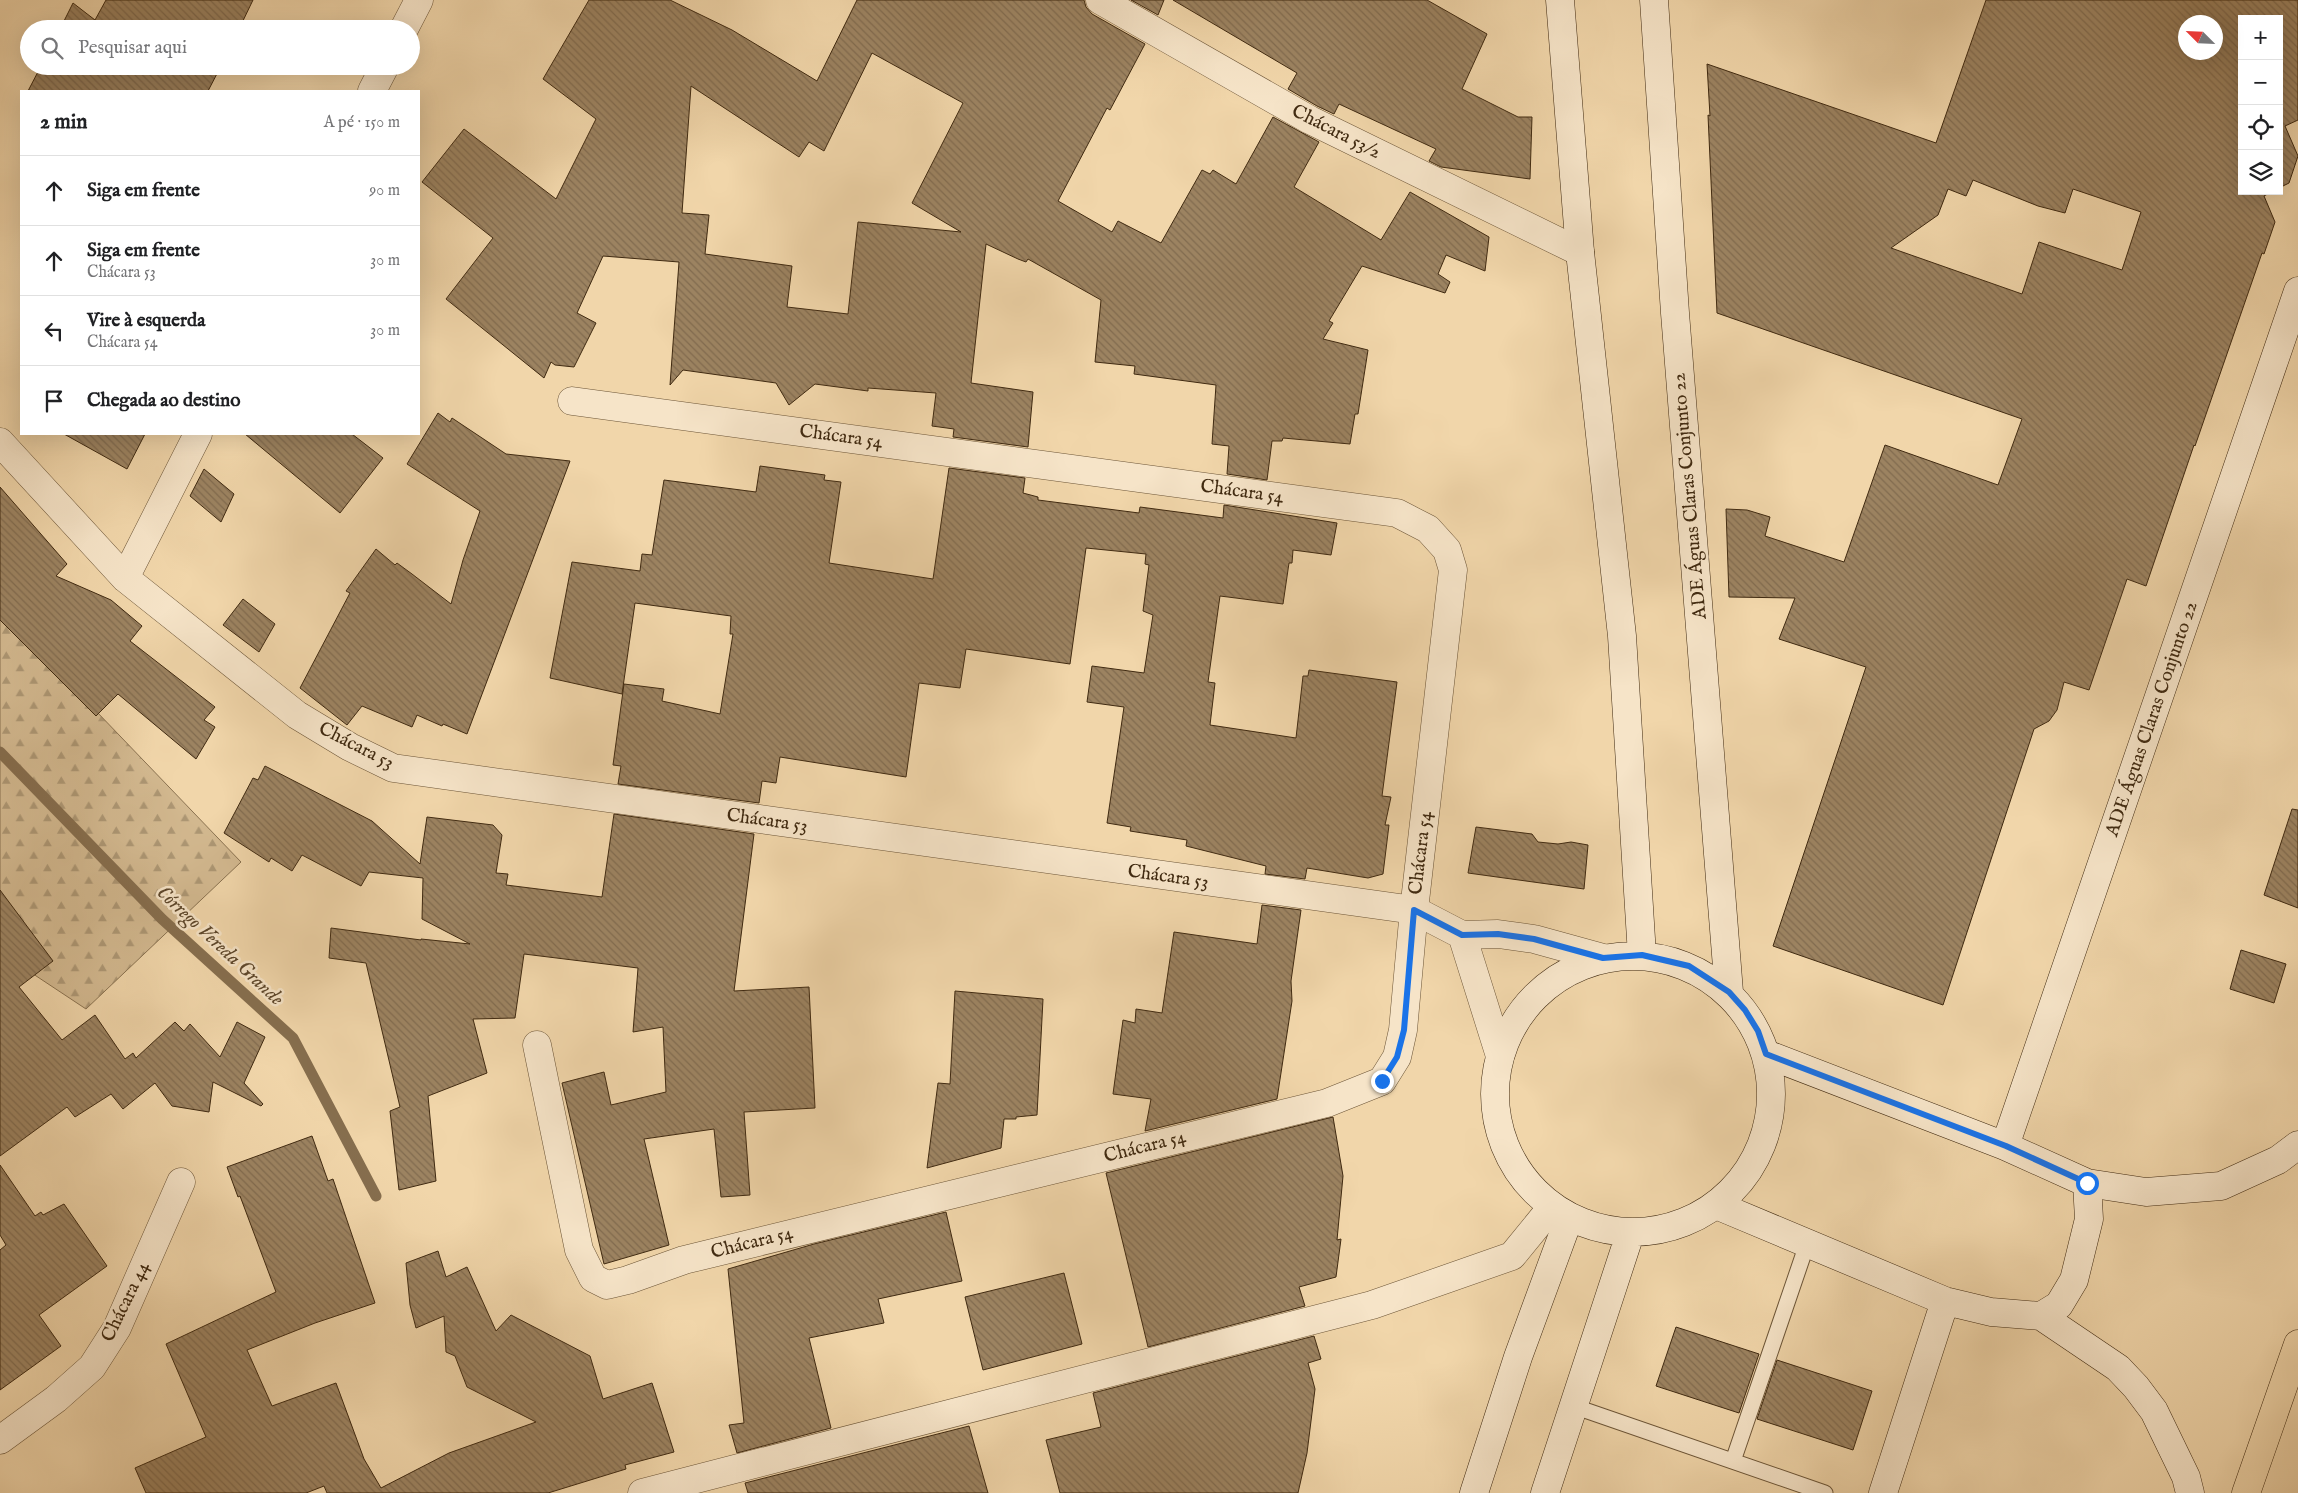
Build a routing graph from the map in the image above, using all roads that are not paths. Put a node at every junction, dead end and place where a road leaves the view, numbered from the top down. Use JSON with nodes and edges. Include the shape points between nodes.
{"nodes":[{"id":1,"x":418,"y":0,"type":"edge"},
{"id":2,"x":1100,"y":0,"type":"edge"},
{"id":3,"x":1560,"y":0,"type":"edge"},
{"id":4,"x":1654,"y":0,"type":"edge"},
{"id":5,"x":408,"y":20,"type":"edge"},
{"id":6,"x":380,"y":75,"type":"edge"},
{"id":7,"x":373,"y":90,"type":"edge"},
{"id":8,"x":1580,"y":252,"type":"junction"},
{"id":9,"x":2298,"y":291,"type":"edge"},
{"id":10,"x":572,"y":401,"type":"dead end"},
{"id":11,"x":197,"y":435,"type":"edge"},
{"id":12,"x":0,"y":442,"type":"edge"},
{"id":13,"x":125,"y":578,"type":"junction"},
{"id":14,"x":1414,"y":910,"type":"junction"},
{"id":15,"x":1462,"y":935,"type":"junction"},
{"id":16,"x":1642,"y":955,"type":"junction"},
{"id":17,"x":1603,"y":958,"type":"junction"},
{"id":18,"x":1729,"y":992,"type":"junction"},
{"id":19,"x":537,"y":1045,"type":"dead end"},
{"id":20,"x":1766,"y":1054,"type":"junction"},
{"id":21,"x":1500,"y":1056,"type":"junction"},
{"id":22,"x":2298,"y":1145,"type":"edge"},
{"id":23,"x":2006,"y":1146,"type":"junction"},
{"id":24,"x":181,"y":1182,"type":"dead end"},
{"id":25,"x":2087,"y":1183,"type":"junction"},
{"id":26,"x":1716,"y":1205,"type":"junction"},
{"id":27,"x":1560,"y":1213,"type":"junction"},
{"id":28,"x":1630,"y":1234,"type":"junction"},
{"id":29,"x":1807,"y":1244,"type":"junction"},
{"id":30,"x":1945,"y":1301,"type":"junction"},
{"id":31,"x":2041,"y":1316,"type":"junction"},
{"id":32,"x":2298,"y":1344,"type":"edge"},
{"id":33,"x":1573,"y":1406,"type":"junction"},
{"id":34,"x":0,"y":1440,"type":"edge"},
{"id":35,"x":1733,"y":1461,"type":"junction"},
{"id":36,"x":642,"y":1493,"type":"edge"},
{"id":37,"x":1474,"y":1493,"type":"edge"},
{"id":38,"x":1545,"y":1493,"type":"edge"},
{"id":39,"x":1825,"y":1493,"type":"edge"},
{"id":40,"x":1883,"y":1493,"type":"edge"},
{"id":41,"x":2190,"y":1493,"type":"edge"},
{"id":42,"x":2246,"y":1493,"type":"edge"}],
"edges":[{"from":1,"to":5,"type":"street"},
{"from":2,"to":8,"type":"street","name":"Chácara 53/2","via":[[1310,120]]},
{"from":3,"to":8,"type":"street"},
{"from":4,"to":18,"type":"street","name":"ADE Águas Claras Conjunto 22","via":[[1674,303]]},
{"from":6,"to":7,"type":"street"},
{"from":8,"to":16,"type":"street","via":[[1622,636]]},
{"from":9,"to":23,"type":"street","name":"ADE Águas Claras Conjunto 22"},
{"from":10,"to":14,"type":"street","name":"Chácara 54","via":[[1397,513],[1428,529],[1448,550],[1453,570]]},
{"from":11,"to":13,"type":"street"},
{"from":12,"to":13,"type":"street","name":"Chácara 53"},
{"from":13,"to":14,"type":"street","name":"Chácara 53","via":[[297,716],[392,768]]},
{"from":14,"to":15,"type":"street","name":"Chácara 53"},
{"from":14,"to":19,"type":"street","name":"Chácara 54","via":[[1404,1030],[1397,1057],[1382,1081],[1327,1103],[684,1260],[607,1285],[593,1278],[579,1250]]},
{"from":15,"to":17,"type":"street","name":"Chácara 53","via":[[1498,934],[1534,939]]},
{"from":15,"to":21,"type":"street"},
{"from":16,"to":17,"type":"street"},
{"from":16,"to":18,"type":"street","via":[[1689,966]]},
{"from":17,"to":21,"type":"street","via":[[1550,984],[1522,1012]]},
{"from":18,"to":20,"type":"street","via":[[1758,1031]]},
{"from":20,"to":23,"type":"street"},
{"from":20,"to":26,"type":"street","via":[[1772,1110],[1754,1163]]},
{"from":21,"to":27,"type":"street","via":[[1494,1099],[1502,1140],[1521,1178]]},
{"from":22,"to":25,"type":"street","via":[[2278,1160],[2221,1186],[2146,1192]]},
{"from":23,"to":25,"type":"street"},
{"from":24,"to":34,"type":"street","name":"Chácara 44","via":[[117,1328],[92,1367],[56,1399]]},
{"from":25,"to":31,"type":"street","via":[[2089,1219],[2074,1280],[2059,1305]]},
{"from":26,"to":28,"type":"street","via":[[1691,1221],[1661,1231]]},
{"from":26,"to":29,"type":"street"},
{"from":27,"to":28,"type":"street","via":[[1599,1230]]},
{"from":27,"to":36,"type":"street","via":[[1512,1256],[1372,1306]]},
{"from":27,"to":37,"type":"street"},
{"from":28,"to":33,"type":"street"},
{"from":29,"to":30,"type":"street"},
{"from":29,"to":35,"type":"lane"},
{"from":30,"to":31,"type":"street","via":[[1991,1312]]},
{"from":30,"to":40,"type":"street"},
{"from":31,"to":41,"type":"street","via":[[2118,1368],[2136,1387],[2154,1411],[2186,1477]]},
{"from":32,"to":42,"type":"highway"},
{"from":33,"to":35,"type":"lane"},
{"from":33,"to":38,"type":"street"},
{"from":35,"to":39,"type":"lane"}]}
